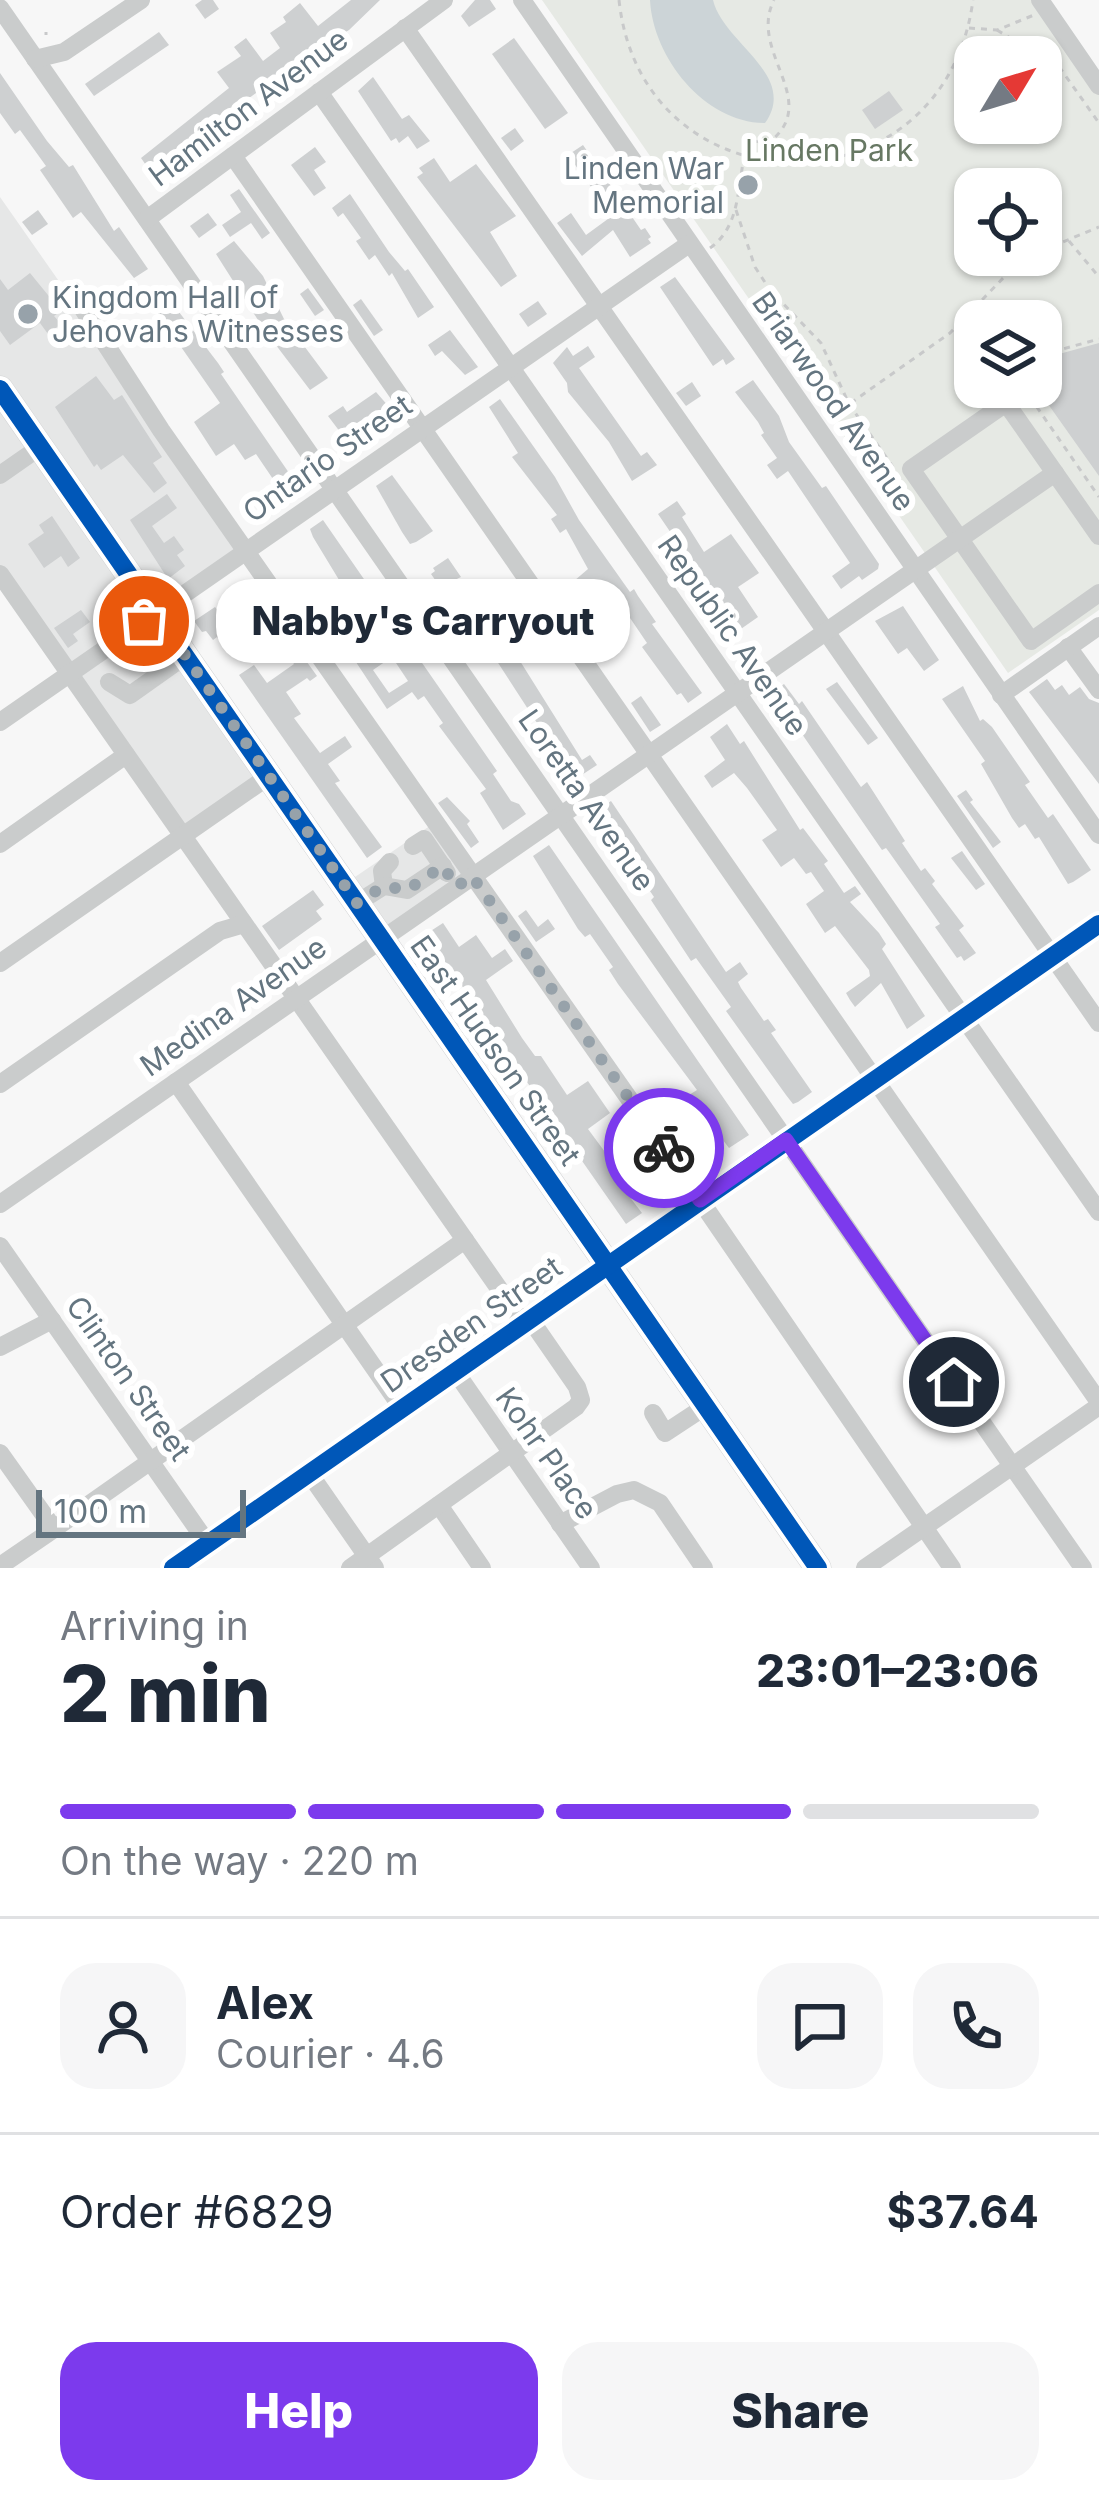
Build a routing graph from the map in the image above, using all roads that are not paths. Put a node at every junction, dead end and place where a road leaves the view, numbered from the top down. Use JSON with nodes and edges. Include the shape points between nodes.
{"nodes":[{"id":1,"x":141,"y":0,"type":"edge"},
{"id":2,"x":444,"y":0,"type":"edge"},
{"id":3,"x":522,"y":0,"type":"edge"},
{"id":4,"x":1042,"y":3,"type":"edge"},
{"id":5,"x":0,"y":8,"type":"edge"},
{"id":6,"x":405,"y":28,"type":"junction"},
{"id":7,"x":35,"y":59,"type":"junction"},
{"id":8,"x":1099,"y":86,"type":"edge"},
{"id":9,"x":319,"y":92,"type":"junction"},
{"id":10,"x":232,"y":156,"type":"junction"},
{"id":11,"x":147,"y":219,"type":"junction"},
{"id":12,"x":699,"y":246,"type":"junction"},
{"id":13,"x":597,"y":306,"type":"junction"},
{"id":14,"x":83,"y":309,"type":"dead end"},
{"id":15,"x":510,"y":366,"type":"junction"},
{"id":16,"x":0,"y":389,"type":"edge"},
{"id":17,"x":422,"y":428,"type":"junction"},
{"id":18,"x":40,"y":447,"type":"junction"},
{"id":19,"x":1055,"y":473,"type":"junction"},
{"id":20,"x":0,"y":475,"type":"edge"},
{"id":21,"x":334,"y":490,"type":"junction"},
{"id":22,"x":1099,"y":536,"type":"edge"},
{"id":23,"x":960,"y":538,"type":"junction"},
{"id":24,"x":247,"y":551,"type":"junction"},
{"id":25,"x":914,"y":570,"type":"junction"},
{"id":26,"x":0,"y":574,"type":"edge"},
{"id":27,"x":1099,"y":593,"type":"edge"},
{"id":28,"x":6,"y":596,"type":"edge"},
{"id":29,"x":156,"y":613,"type":"junction"},
{"id":30,"x":1099,"y":626,"type":"edge"},
{"id":31,"x":826,"y":631,"type":"junction"},
{"id":32,"x":1068,"y":647,"type":"junction"},
{"id":33,"x":185,"y":656,"type":"junction"},
{"id":34,"x":70,"y":673,"type":"junction"},
{"id":35,"x":109,"y":682,"type":"dead end"},
{"id":36,"x":1099,"y":690,"type":"edge"},
{"id":37,"x":736,"y":692,"type":"junction"},
{"id":38,"x":1000,"y":695,"type":"junction"},
{"id":39,"x":0,"y":722,"type":"edge"},
{"id":40,"x":648,"y":754,"type":"junction"},
{"id":41,"x":126,"y":755,"type":"junction"},
{"id":42,"x":268,"y":776,"type":"junction"},
{"id":43,"x":560,"y":815,"type":"junction"},
{"id":44,"x":1099,"y":835,"type":"edge"},
{"id":45,"x":182,"y":836,"type":"junction"},
{"id":46,"x":418,"y":843,"type":"dead end"},
{"id":47,"x":0,"y":844,"type":"edge"},
{"id":48,"x":390,"y":862,"type":"dead end"},
{"id":49,"x":443,"y":866,"type":"junction"},
{"id":50,"x":464,"y":882,"type":"junction"},
{"id":51,"x":384,"y":886,"type":"junction"},
{"id":52,"x":357,"y":903,"type":"junction"},
{"id":53,"x":1099,"y":923,"type":"edge"},
{"id":54,"x":244,"y":924,"type":"junction"},
{"id":55,"x":382,"y":939,"type":"junction"},
{"id":56,"x":1052,"y":956,"type":"junction"},
{"id":57,"x":0,"y":963,"type":"edge"},
{"id":58,"x":296,"y":998,"type":"junction"},
{"id":59,"x":963,"y":1017,"type":"junction"},
{"id":60,"x":1099,"y":1023,"type":"edge"},
{"id":61,"x":876,"y":1078,"type":"junction"},
{"id":62,"x":176,"y":1082,"type":"junction"},
{"id":63,"x":0,"y":1084,"type":"edge"},
{"id":64,"x":786,"y":1140,"type":"junction"},
{"id":65,"x":700,"y":1200,"type":"junction"},
{"id":66,"x":0,"y":1204,"type":"edge"},
{"id":67,"x":1099,"y":1212,"type":"edge"},
{"id":68,"x":465,"y":1240,"type":"junction"},
{"id":69,"x":0,"y":1246,"type":"edge"},
{"id":70,"x":608,"y":1265,"type":"junction"},
{"id":71,"x":52,"y":1320,"type":"junction"},
{"id":72,"x":527,"y":1321,"type":"junction"},
{"id":73,"x":345,"y":1325,"type":"junction"},
{"id":74,"x":0,"y":1347,"type":"edge"},
{"id":75,"x":454,"y":1371,"type":"junction"},
{"id":76,"x":1099,"y":1404,"type":"edge"},
{"id":77,"x":706,"y":1406,"type":"junction"},
{"id":78,"x":402,"y":1408,"type":"junction"},
{"id":79,"x":653,"y":1413,"type":"dead end"},
{"id":80,"x":665,"y":1432,"type":"junction"},
{"id":81,"x":678,"y":1451,"type":"dead end"},
{"id":82,"x":0,"y":1453,"type":"edge"},
{"id":83,"x":512,"y":1454,"type":"junction"},
{"id":84,"x":150,"y":1460,"type":"junction"},
{"id":85,"x":1012,"y":1466,"type":"junction"},
{"id":86,"x":309,"y":1473,"type":"junction"},
{"id":87,"x":439,"y":1505,"type":"junction"},
{"id":88,"x":560,"y":1524,"type":"junction"},
{"id":89,"x":925,"y":1527,"type":"junction"},
{"id":90,"x":54,"y":1529,"type":"junction"},
{"id":91,"x":208,"y":1544,"type":"junction"},
{"id":92,"x":371,"y":1562,"type":"edge"},
{"id":93,"x":0,"y":1566,"type":"edge"},
{"id":94,"x":173,"y":1568,"type":"edge"},
{"id":95,"x":350,"y":1568,"type":"edge"},
{"id":96,"x":482,"y":1568,"type":"edge"},
{"id":97,"x":591,"y":1568,"type":"edge"},
{"id":98,"x":704,"y":1568,"type":"edge"},
{"id":99,"x":818,"y":1568,"type":"edge"},
{"id":100,"x":865,"y":1568,"type":"edge"},
{"id":101,"x":952,"y":1568,"type":"edge"},
{"id":102,"x":1083,"y":1568,"type":"edge"}],
"edges":[{"from":1,"to":7,"type":"street","via":[[64,52]]},
{"from":2,"to":6,"type":"street","name":"Hamilton Avenue"},
{"from":3,"to":12,"type":"street","name":"Briarwood Avenue"},
{"from":4,"to":8,"type":"street"},
{"from":5,"to":7,"type":"street","name":"Loretta Avenue"},
{"from":6,"to":9,"type":"street","name":"Hamilton Avenue"},
{"from":6,"to":13,"type":"street"},
{"from":7,"to":11,"type":"street","name":"Loretta Avenue"},
{"from":9,"to":10,"type":"street","name":"Hamilton Avenue"},
{"from":9,"to":15,"type":"street","name":"Republic Avenue"},
{"from":10,"to":11,"type":"street","name":"Hamilton Avenue"},
{"from":10,"to":17,"type":"street"},
{"from":11,"to":21,"type":"street","name":"Loretta Avenue"},
{"from":12,"to":13,"type":"street","name":"Ontario Street"},
{"from":12,"to":25,"type":"street","name":"Briarwood Avenue"},
{"from":13,"to":15,"type":"street","name":"Ontario Street"},
{"from":13,"to":31,"type":"street"},
{"from":14,"to":24,"type":"street"},
{"from":15,"to":17,"type":"street","name":"Ontario Street"},
{"from":15,"to":37,"type":"street","name":"Republic Avenue"},
{"from":16,"to":18,"type":"main road","name":"East Hudson Street"},
{"from":17,"to":21,"type":"street","name":"Ontario Street"},
{"from":17,"to":40,"type":"street"},
{"from":18,"to":20,"type":"street"},
{"from":18,"to":29,"type":"main road","name":"East Hudson Street"},
{"from":19,"to":22,"type":"street"},
{"from":19,"to":23,"type":"street","name":"Medina Avenue"},
{"from":19,"to":23,"type":"street","via":[[1006,403],[911,469]]},
{"from":21,"to":24,"type":"street","name":"Ontario Street"},
{"from":21,"to":43,"type":"street","name":"Loretta Avenue"},
{"from":23,"to":25,"type":"street","name":"Medina Avenue"},
{"from":23,"to":27,"type":"street","via":[[1031,641]]},
{"from":24,"to":29,"type":"street","name":"Ontario Street"},
{"from":24,"to":50,"type":"street"},
{"from":25,"to":31,"type":"street","name":"Medina Avenue"},
{"from":25,"to":38,"type":"street","name":"Briarwood Avenue"},
{"from":26,"to":28,"type":"street"},
{"from":28,"to":34,"type":"street"},
{"from":29,"to":33,"type":"main road","name":"East Hudson Street"},
{"from":29,"to":34,"type":"street","name":"Ontario Street"},
{"from":30,"to":32,"type":"street"},
{"from":31,"to":37,"type":"street","name":"Medina Avenue"},
{"from":31,"to":56,"type":"street"},
{"from":32,"to":36,"type":"street"},
{"from":32,"to":38,"type":"street"},
{"from":33,"to":35,"type":"street","via":[[130,695]]},
{"from":33,"to":42,"type":"main road","name":"East Hudson Street"},
{"from":34,"to":39,"type":"street","name":"Ontario Street"},
{"from":34,"to":41,"type":"street"},
{"from":37,"to":40,"type":"street","name":"Medina Avenue"},
{"from":37,"to":59,"type":"street","name":"Republic Avenue"},
{"from":38,"to":44,"type":"street","name":"Briarwood Avenue"},
{"from":40,"to":43,"type":"street","name":"Medina Avenue"},
{"from":40,"to":61,"type":"street"},
{"from":41,"to":45,"type":"street"},
{"from":41,"to":47,"type":"street"},
{"from":42,"to":45,"type":"street"},
{"from":42,"to":52,"type":"main road","name":"East Hudson Street"},
{"from":43,"to":50,"type":"street","name":"Medina Avenue"},
{"from":43,"to":64,"type":"street","name":"Loretta Avenue"},
{"from":45,"to":54,"type":"street"},
{"from":45,"to":57,"type":"street"},
{"from":46,"to":49,"type":"street"},
{"from":48,"to":51,"type":"street"},
{"from":49,"to":50,"type":"street"},
{"from":49,"to":51,"type":"street","via":[[407,890]]},
{"from":50,"to":55,"type":"street","name":"Medina Avenue"},
{"from":50,"to":65,"type":"street"},
{"from":51,"to":52,"type":"street"},
{"from":52,"to":55,"type":"main road","name":"East Hudson Street"},
{"from":53,"to":56,"type":"street","name":"Dresden Street"},
{"from":54,"to":58,"type":"street"},
{"from":54,"to":63,"type":"street","via":[[220,931]]},
{"from":55,"to":58,"type":"street","name":"Medina Avenue"},
{"from":55,"to":70,"type":"main road","name":"East Hudson Street"},
{"from":56,"to":59,"type":"street","name":"Dresden Street"},
{"from":56,"to":60,"type":"street"},
{"from":58,"to":62,"type":"street","name":"Medina Avenue"},
{"from":58,"to":68,"type":"street"},
{"from":59,"to":61,"type":"street","name":"Dresden Street"},
{"from":59,"to":67,"type":"street","name":"Republic Avenue"},
{"from":61,"to":64,"type":"street","name":"Dresden Street"},
{"from":61,"to":76,"type":"street"},
{"from":62,"to":66,"type":"street","name":"Medina Avenue"},
{"from":62,"to":73,"type":"street"},
{"from":64,"to":65,"type":"street","name":"Dresden Street"},
{"from":64,"to":85,"type":"street","name":"Loretta Avenue"},
{"from":65,"to":70,"type":"street","name":"Dresden Street"},
{"from":65,"to":89,"type":"street"},
{"from":68,"to":72,"type":"street"},
{"from":68,"to":73,"type":"street"},
{"from":69,"to":71,"type":"street","name":"Clinton Street"},
{"from":70,"to":72,"type":"street","name":"Dresden Street"},
{"from":70,"to":77,"type":"main road","name":"East Hudson Street"},
{"from":71,"to":74,"type":"street"},
{"from":71,"to":84,"type":"street","name":"Clinton Street"},
{"from":72,"to":75,"type":"street","name":"Dresden Street"},
{"from":72,"to":83,"type":"street","via":[[581,1400]]},
{"from":73,"to":78,"type":"street"},
{"from":73,"to":84,"type":"street"},
{"from":75,"to":78,"type":"street","name":"Dresden Street"},
{"from":75,"to":83,"type":"street","name":"Kohr Place"},
{"from":76,"to":85,"type":"street"},
{"from":77,"to":80,"type":"street"},
{"from":77,"to":99,"type":"main road","name":"East Hudson Street"},
{"from":78,"to":86,"type":"street","name":"Dresden Street"},
{"from":79,"to":80,"type":"street"},
{"from":80,"to":81,"type":"street"},
{"from":82,"to":90,"type":"street"},
{"from":83,"to":87,"type":"street"},
{"from":83,"to":88,"type":"street","name":"Kohr Place"},
{"from":84,"to":90,"type":"street"},
{"from":84,"to":91,"type":"street","name":"Clinton Street"},
{"from":85,"to":89,"type":"street"},
{"from":85,"to":102,"type":"street","name":"Loretta Avenue"},
{"from":86,"to":91,"type":"street","name":"Dresden Street"},
{"from":86,"to":92,"type":"street"},
{"from":87,"to":92,"type":"street"},
{"from":87,"to":96,"type":"street"},
{"from":88,"to":97,"type":"street","name":"Kohr Place"},
{"from":88,"to":98,"type":"street","via":[[634,1490],[660,1503]]},
{"from":89,"to":100,"type":"street"},
{"from":89,"to":101,"type":"street"},
{"from":90,"to":93,"type":"street"},
{"from":91,"to":94,"type":"street","name":"Dresden Street"},
{"from":92,"to":95,"type":"street"}]}
